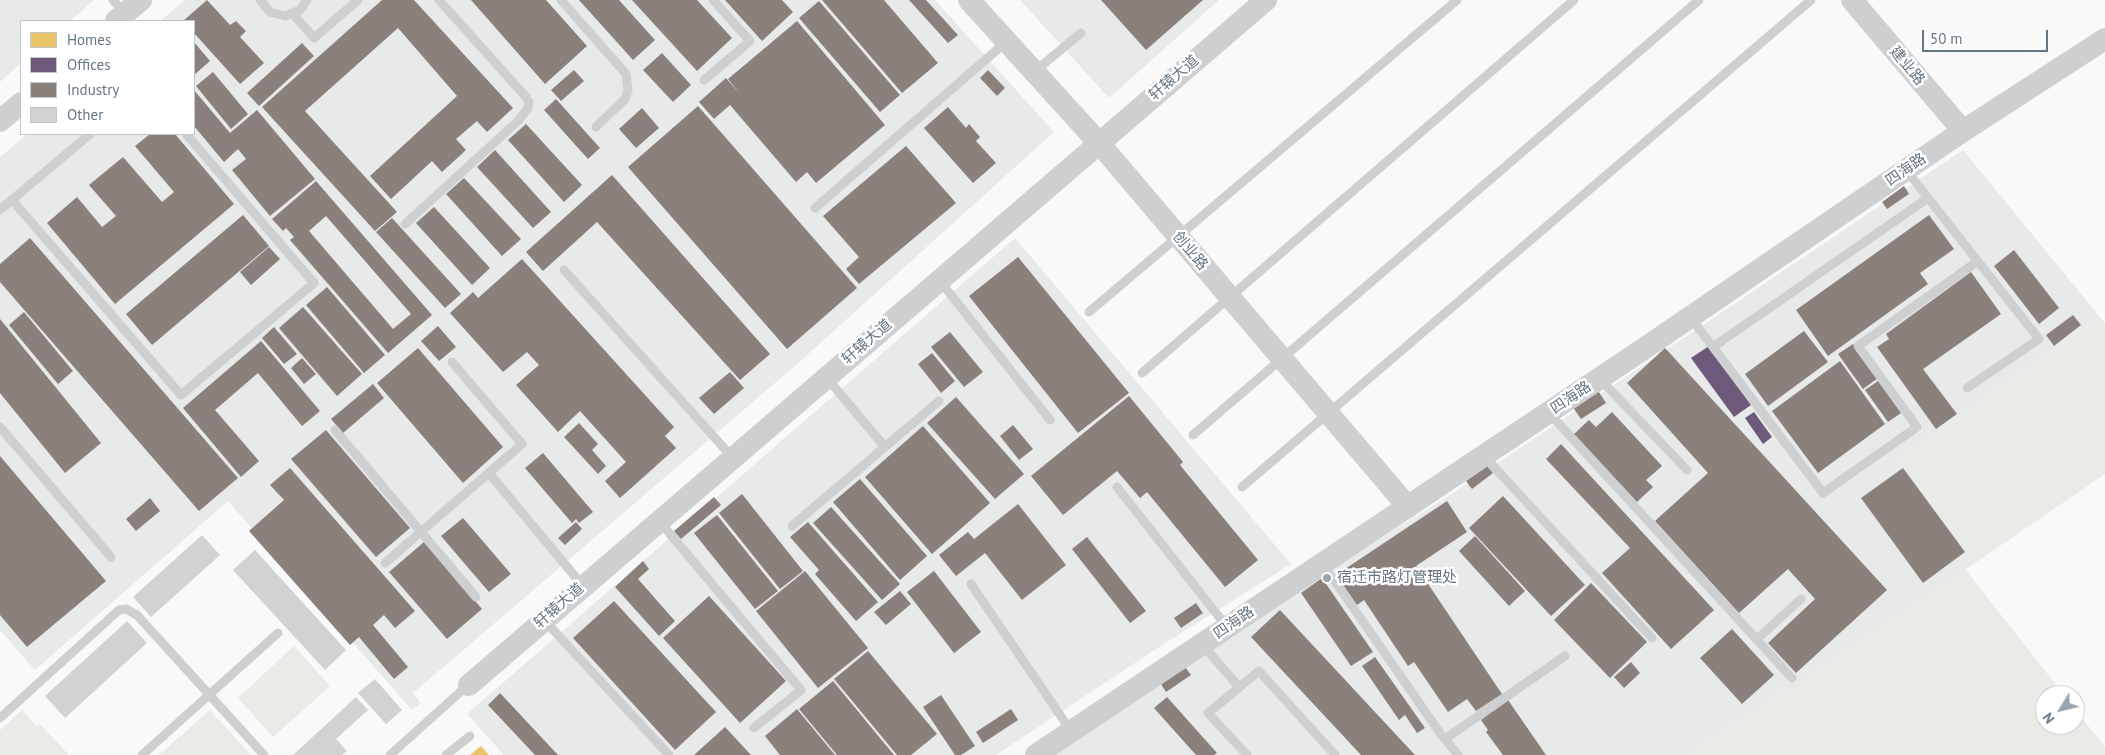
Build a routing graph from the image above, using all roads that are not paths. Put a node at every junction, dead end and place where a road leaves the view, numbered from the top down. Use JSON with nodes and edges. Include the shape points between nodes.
{"nodes":[{"id":1,"x":260,"y":0,"type":"edge"},
{"id":2,"x":307,"y":0,"type":"edge"},
{"id":3,"x":358,"y":0,"type":"edge"},
{"id":4,"x":439,"y":0,"type":"edge"},
{"id":5,"x":561,"y":0,"type":"edge"},
{"id":6,"x":712,"y":0,"type":"edge"},
{"id":7,"x":969,"y":0,"type":"edge"},
{"id":8,"x":1266,"y":0,"type":"edge"},
{"id":9,"x":1457,"y":0,"type":"edge"},
{"id":10,"x":1574,"y":0,"type":"edge"},
{"id":11,"x":1699,"y":0,"type":"edge"},
{"id":12,"x":1811,"y":0,"type":"edge"},
{"id":13,"x":1852,"y":0,"type":"edge"},
{"id":14,"x":293,"y":14,"type":"junction"},
{"id":15,"x":1081,"y":33,"type":"dead end"},
{"id":16,"x":2105,"y":39,"type":"edge"},
{"id":17,"x":1006,"y":42,"type":"junction"},
{"id":18,"x":1034,"y":72,"type":"junction"},
{"id":19,"x":704,"y":80,"type":"dead end"},
{"id":20,"x":20,"y":103,"type":"edge"},
{"id":21,"x":0,"y":121,"type":"edge"},
{"id":22,"x":596,"y":127,"type":"dead end"},
{"id":23,"x":1962,"y":131,"type":"junction"},
{"id":24,"x":187,"y":135,"type":"edge"},
{"id":25,"x":78,"y":137,"type":"edge"},
{"id":26,"x":1099,"y":143,"type":"junction"},
{"id":27,"x":1906,"y":170,"type":"junction"},
{"id":28,"x":1928,"y":198,"type":"junction"},
{"id":29,"x":12,"y":200,"type":"junction"},
{"id":30,"x":815,"y":208,"type":"dead end"},
{"id":31,"x":0,"y":210,"type":"edge"},
{"id":32,"x":405,"y":224,"type":"dead end"},
{"id":33,"x":1178,"y":236,"type":"junction"},
{"id":34,"x":1978,"y":261,"type":"junction"},
{"id":35,"x":564,"y":270,"type":"dead end"},
{"id":36,"x":939,"y":280,"type":"junction"},
{"id":37,"x":1230,"y":297,"type":"junction"},
{"id":38,"x":1089,"y":312,"type":"dead end"},
{"id":39,"x":1690,"y":317,"type":"junction"},
{"id":40,"x":1713,"y":347,"type":"junction"},
{"id":41,"x":1282,"y":358,"type":"junction"},
{"id":42,"x":452,"y":362,"type":"dead end"},
{"id":43,"x":1142,"y":373,"type":"dead end"},
{"id":44,"x":825,"y":377,"type":"junction"},
{"id":45,"x":1600,"y":378,"type":"junction"},
{"id":46,"x":1967,"y":388,"type":"dead end"},
{"id":47,"x":939,"y":401,"type":"dead end"},
{"id":48,"x":1328,"y":413,"type":"junction"},
{"id":49,"x":1548,"y":413,"type":"junction"},
{"id":50,"x":1050,"y":420,"type":"dead end"},
{"id":51,"x":0,"y":427,"type":"edge"},
{"id":52,"x":335,"y":430,"type":"dead end"},
{"id":53,"x":1193,"y":434,"type":"dead end"},
{"id":54,"x":886,"y":446,"type":"junction"},
{"id":55,"x":1484,"y":456,"type":"junction"},
{"id":56,"x":733,"y":457,"type":"junction"},
{"id":57,"x":1687,"y":470,"type":"dead end"},
{"id":58,"x":489,"y":473,"type":"junction"},
{"id":59,"x":1116,"y":487,"type":"dead end"},
{"id":60,"x":1242,"y":487,"type":"dead end"},
{"id":61,"x":1408,"y":507,"type":"junction"},
{"id":62,"x":658,"y":520,"type":"junction"},
{"id":63,"x":792,"y":526,"type":"dead end"},
{"id":64,"x":421,"y":532,"type":"junction"},
{"id":65,"x":111,"y":557,"type":"dead end"},
{"id":66,"x":384,"y":563,"type":"dead end"},
{"id":67,"x":1323,"y":564,"type":"junction"},
{"id":68,"x":971,"y":584,"type":"dead end"},
{"id":69,"x":583,"y":586,"type":"junction"},
{"id":70,"x":476,"y":596,"type":"dead end"},
{"id":71,"x":1801,"y":599,"type":"dead end"},
{"id":72,"x":543,"y":619,"type":"junction"},
{"id":73,"x":1227,"y":627,"type":"junction"},
{"id":74,"x":278,"y":633,"type":"dead end"},
{"id":75,"x":1652,"y":638,"type":"dead end"},
{"id":76,"x":1757,"y":639,"type":"junction"},
{"id":77,"x":1202,"y":644,"type":"junction"},
{"id":78,"x":1565,"y":656,"type":"dead end"},
{"id":79,"x":1792,"y":678,"type":"dead end"},
{"id":80,"x":468,"y":685,"type":"joint"},
{"id":81,"x":1239,"y":687,"type":"junction"},
{"id":82,"x":209,"y":694,"type":"junction"},
{"id":83,"x":0,"y":718,"type":"edge"},
{"id":84,"x":754,"y":728,"type":"dead end"},
{"id":85,"x":1072,"y":731,"type":"junction"},
{"id":86,"x":470,"y":736,"type":"dead end"},
{"id":87,"x":1445,"y":739,"type":"junction"},
{"id":88,"x":142,"y":755,"type":"edge"},
{"id":89,"x":264,"y":755,"type":"edge"},
{"id":90,"x":390,"y":755,"type":"edge"},
{"id":91,"x":446,"y":755,"type":"edge"},
{"id":92,"x":669,"y":755,"type":"edge"},
{"id":93,"x":1036,"y":755,"type":"edge"},
{"id":94,"x":1247,"y":755,"type":"edge"},
{"id":95,"x":1335,"y":755,"type":"edge"},
{"id":96,"x":1458,"y":755,"type":"edge"}],
"edges":[{"from":1,"to":14,"type":"lane","via":[[263,6],[277,15]]},
{"from":2,"to":14,"type":"lane"},
{"from":3,"to":14,"type":"lane","via":[[314,38]]},
{"from":4,"to":32,"type":"lane","via":[[529,102],[518,122]]},
{"from":5,"to":22,"type":"lane","via":[[626,74],[628,91],[625,99]]},
{"from":6,"to":19,"type":"lane","via":[[750,40]]},
{"from":7,"to":17,"type":"street","name":"创业路"},
{"from":8,"to":26,"type":"street","name":"轩辕大道"},
{"from":9,"to":33,"type":"lane"},
{"from":10,"to":37,"type":"lane"},
{"from":11,"to":41,"type":"lane"},
{"from":12,"to":48,"type":"lane"},
{"from":13,"to":23,"type":"street","name":"建业路"},
{"from":15,"to":18,"type":"lane"},
{"from":16,"to":23,"type":"street","name":"四海路"},
{"from":17,"to":18,"type":"street","name":"创业路"},
{"from":17,"to":30,"type":"lane"},
{"from":18,"to":26,"type":"street","name":"创业路"},
{"from":20,"to":21,"type":"street"},
{"from":23,"to":27,"type":"street","name":"四海路"},
{"from":24,"to":29,"type":"lane","via":[[314,283],[181,395]]},
{"from":25,"to":29,"type":"lane"},
{"from":26,"to":33,"type":"street","name":"创业路"},
{"from":26,"to":36,"type":"street","name":"轩辕大道"},
{"from":27,"to":28,"type":"lane"},
{"from":27,"to":39,"type":"street","name":"四海路"},
{"from":28,"to":34,"type":"lane"},
{"from":28,"to":40,"type":"lane"},
{"from":29,"to":31,"type":"lane"},
{"from":33,"to":37,"type":"street","name":"创业路"},
{"from":33,"to":38,"type":"lane"},
{"from":34,"to":40,"type":"lane","via":[[1858,346],[1917,427],[1823,493]]},
{"from":34,"to":46,"type":"lane","via":[[2039,339]]},
{"from":35,"to":56,"type":"lane"},
{"from":36,"to":44,"type":"street","name":"轩辕大道"},
{"from":36,"to":50,"type":"lane"},
{"from":37,"to":41,"type":"street","name":"创业路"},
{"from":37,"to":43,"type":"lane"},
{"from":39,"to":40,"type":"lane"},
{"from":39,"to":45,"type":"street","name":"四海路"},
{"from":41,"to":48,"type":"street","name":"创业路"},
{"from":41,"to":53,"type":"lane"},
{"from":42,"to":58,"type":"lane","via":[[522,444]]},
{"from":44,"to":54,"type":"lane"},
{"from":44,"to":56,"type":"street","name":"轩辕大道"},
{"from":45,"to":49,"type":"street","name":"四海路"},
{"from":45,"to":57,"type":"lane"},
{"from":47,"to":54,"type":"lane"},
{"from":48,"to":60,"type":"lane"},
{"from":48,"to":61,"type":"street","name":"创业路"},
{"from":49,"to":55,"type":"street","name":"四海路"},
{"from":49,"to":76,"type":"lane"},
{"from":51,"to":65,"type":"lane"},
{"from":52,"to":64,"type":"lane"},
{"from":54,"to":63,"type":"lane"},
{"from":55,"to":61,"type":"street","name":"四海路"},
{"from":55,"to":75,"type":"lane"},
{"from":56,"to":62,"type":"street","name":"轩辕大道"},
{"from":58,"to":64,"type":"lane"},
{"from":58,"to":69,"type":"lane"},
{"from":59,"to":73,"type":"lane"},
{"from":61,"to":67,"type":"street","name":"四海路"},
{"from":62,"to":69,"type":"street","name":"轩辕大道"},
{"from":62,"to":84,"type":"lane","via":[[801,690]]},
{"from":64,"to":66,"type":"lane"},
{"from":64,"to":70,"type":"lane"},
{"from":67,"to":73,"type":"street","name":"四海路"},
{"from":67,"to":87,"type":"lane"},
{"from":68,"to":85,"type":"lane"},
{"from":69,"to":72,"type":"street","name":"轩辕大道"},
{"from":71,"to":76,"type":"lane"},
{"from":72,"to":80,"type":"street","name":"轩辕大道"},
{"from":72,"to":92,"type":"lane"},
{"from":73,"to":77,"type":"street","name":"四海路"},
{"from":74,"to":82,"type":"lane"},
{"from":76,"to":79,"type":"lane"},
{"from":77,"to":81,"type":"lane"},
{"from":77,"to":85,"type":"street","name":"四海路"},
{"from":78,"to":87,"type":"lane"},
{"from":80,"to":90,"type":"lane"},
{"from":81,"to":94,"type":"lane","via":[[1208,713]]},
{"from":81,"to":95,"type":"lane","via":[[1259,671]]},
{"from":82,"to":83,"type":"lane","via":[[137,615],[126,609],[119,610]]},
{"from":82,"to":88,"type":"lane"},
{"from":82,"to":89,"type":"lane"},
{"from":85,"to":93,"type":"street","name":"四海路"},
{"from":86,"to":91,"type":"lane"},
{"from":87,"to":96,"type":"lane"}]}
